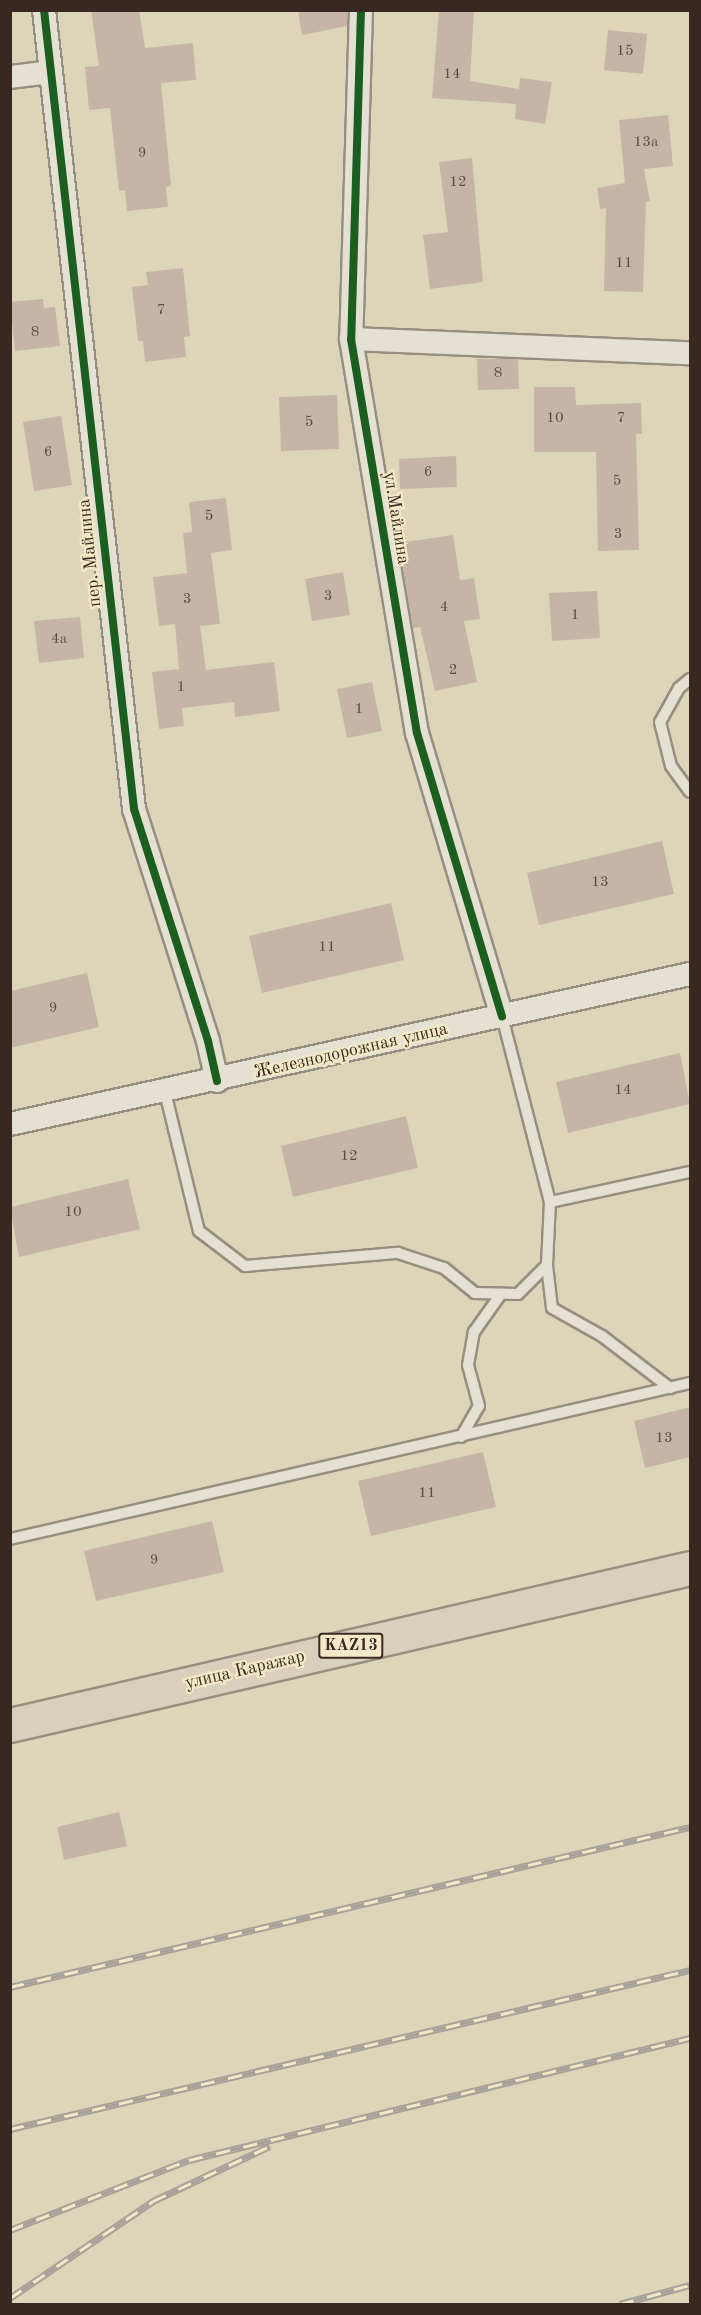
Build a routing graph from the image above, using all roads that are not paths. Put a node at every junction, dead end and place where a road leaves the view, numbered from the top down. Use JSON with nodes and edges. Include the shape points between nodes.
{"nodes":[{"id":1,"x":44,"y":10,"type":"edge"},
{"id":2,"x":361,"y":10,"type":"edge"},
{"id":3,"x":51,"y":72,"type":"junction"},
{"id":4,"x":10,"y":77,"type":"edge"},
{"id":5,"x":351,"y":339,"type":"junction"},
{"id":6,"x":690,"y":353,"type":"edge"},
{"id":7,"x":690,"y":679,"type":"edge"},
{"id":8,"x":690,"y":792,"type":"edge"},
{"id":9,"x":690,"y":974,"type":"edge"},
{"id":10,"x":502,"y":1017,"type":"junction"},
{"id":11,"x":217,"y":1081,"type":"junction"},
{"id":12,"x":165,"y":1092,"type":"junction"},
{"id":13,"x":10,"y":1124,"type":"edge"},
{"id":14,"x":690,"y":1172,"type":"edge"},
{"id":15,"x":550,"y":1202,"type":"junction"},
{"id":16,"x":547,"y":1265,"type":"junction"},
{"id":17,"x":501,"y":1294,"type":"junction"},
{"id":18,"x":690,"y":1383,"type":"edge"},
{"id":19,"x":670,"y":1388,"type":"junction"},
{"id":20,"x":460,"y":1437,"type":"junction"},
{"id":21,"x":10,"y":1539,"type":"edge"},
{"id":22,"x":690,"y":1568,"type":"edge"},
{"id":23,"x":10,"y":1725,"type":"edge"}],
"edges":[{"from":1,"to":3,"type":"street","name":"пер. Майлина"},
{"from":2,"to":5,"type":"street","name":"ул.Майлина"},
{"from":3,"to":4,"type":"street"},
{"from":3,"to":11,"type":"street","name":"пер. Майлина","via":[[134,809],[208,1041]]},
{"from":5,"to":6,"type":"street"},
{"from":5,"to":10,"type":"street","name":"ул.Майлина","via":[[417,733]]},
{"from":7,"to":8,"type":"lane","via":[[679,688],[660,722],[671,766]]},
{"from":9,"to":10,"type":"street","name":"Железнодорожная улица"},
{"from":10,"to":11,"type":"street","name":"Железнодорожная улица"},
{"from":10,"to":15,"type":"lane"},
{"from":11,"to":12,"type":"street","name":"Железнодорожная улица"},
{"from":12,"to":13,"type":"street","name":"Железнодорожная улица"},
{"from":12,"to":17,"type":"lane","via":[[199,1232],[245,1266],[398,1253],[444,1268],[475,1293]]},
{"from":14,"to":15,"type":"lane"},
{"from":15,"to":16,"type":"lane"},
{"from":16,"to":17,"type":"lane","via":[[518,1294]]},
{"from":16,"to":19,"type":"lane","via":[[552,1308],[602,1336]]},
{"from":17,"to":20,"type":"lane","via":[[474,1332],[468,1365],[479,1406]]},
{"from":18,"to":19,"type":"lane"},
{"from":19,"to":20,"type":"lane"},
{"from":20,"to":21,"type":"lane"},
{"from":22,"to":23,"type":"main road","name":"улица Каражар","number":"KAZ13"}]}
